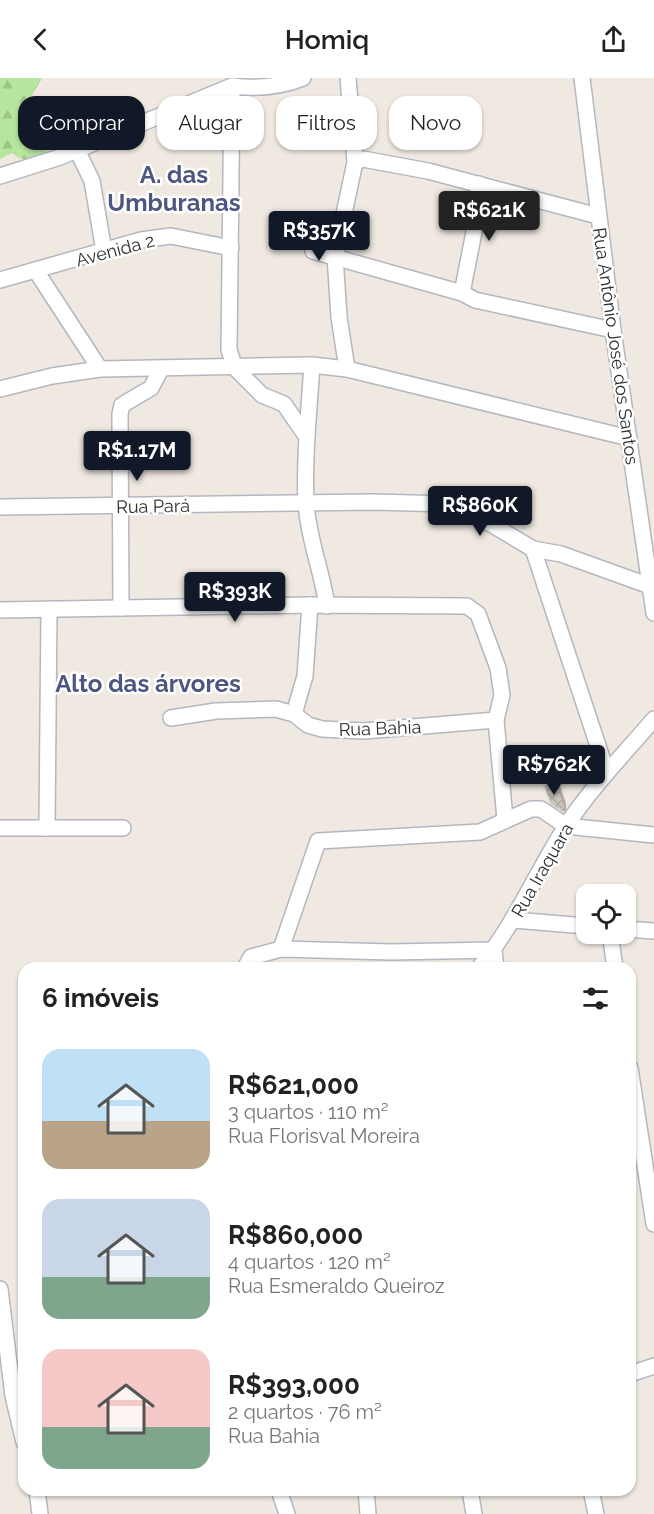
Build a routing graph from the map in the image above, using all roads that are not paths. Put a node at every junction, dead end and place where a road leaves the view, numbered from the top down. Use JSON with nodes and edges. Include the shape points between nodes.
{"nodes":[{"id":1,"x":303,"y":78,"type":"edge"},
{"id":2,"x":348,"y":78,"type":"edge"},
{"id":3,"x":582,"y":78,"type":"edge"},
{"id":4,"x":232,"y":86,"type":"junction"},
{"id":5,"x":145,"y":122,"type":"edge"},
{"id":6,"x":77,"y":150,"type":"joint"},
{"id":7,"x":355,"y":162,"type":"junction"},
{"id":8,"x":0,"y":176,"type":"edge"},
{"id":9,"x":479,"y":184,"type":"junction"},
{"id":10,"x":598,"y":216,"type":"junction"},
{"id":11,"x":231,"y":248,"type":"junction"},
{"id":12,"x":104,"y":251,"type":"junction"},
{"id":13,"x":314,"y":251,"type":"dead end"},
{"id":14,"x":336,"y":256,"type":"junction"},
{"id":15,"x":36,"y":271,"type":"junction"},
{"id":16,"x":0,"y":280,"type":"edge"},
{"id":17,"x":462,"y":293,"type":"junction"},
{"id":18,"x":613,"y":330,"type":"junction"},
{"id":19,"x":312,"y":365,"type":"junction"},
{"id":20,"x":100,"y":369,"type":"junction"},
{"id":21,"x":161,"y":369,"type":"junction"},
{"id":22,"x":235,"y":369,"type":"junction"},
{"id":23,"x":347,"y":369,"type":"junction"},
{"id":24,"x":0,"y":389,"type":"edge"},
{"id":25,"x":306,"y":436,"type":"junction"},
{"id":26,"x":629,"y":438,"type":"junction"},
{"id":27,"x":306,"y":503,"type":"junction"},
{"id":28,"x":0,"y":507,"type":"edge"},
{"id":29,"x":120,"y":507,"type":"junction"},
{"id":30,"x":533,"y":549,"type":"junction"},
{"id":31,"x":650,"y":586,"type":"junction"},
{"id":32,"x":310,"y":605,"type":"junction"},
{"id":33,"x":327,"y":606,"type":"junction"},
{"id":34,"x":121,"y":608,"type":"junction"},
{"id":35,"x":49,"y":609,"type":"junction"},
{"id":36,"x":0,"y":610,"type":"edge"},
{"id":37,"x":654,"y":613,"type":"edge"},
{"id":38,"x":294,"y":714,"type":"junction"},
{"id":39,"x":171,"y":718,"type":"dead end"},
{"id":40,"x":654,"y":719,"type":"edge"},
{"id":41,"x":496,"y":720,"type":"junction"},
{"id":42,"x":607,"y":773,"type":"junction"},
{"id":43,"x":505,"y":819,"type":"junction"},
{"id":44,"x":566,"y":826,"type":"junction"},
{"id":45,"x":0,"y":828,"type":"edge"},
{"id":46,"x":47,"y":828,"type":"junction"},
{"id":47,"x":123,"y":828,"type":"dead end"},
{"id":48,"x":654,"y":835,"type":"edge"},
{"id":49,"x":514,"y":920,"type":"junction"},
{"id":50,"x":576,"y":925,"type":"edge"},
{"id":51,"x":636,"y":930,"type":"edge"},
{"id":52,"x":654,"y":931,"type":"edge"},
{"id":53,"x":612,"y":944,"type":"edge"},
{"id":54,"x":281,"y":949,"type":"junction"},
{"id":55,"x":494,"y":950,"type":"junction"},
{"id":56,"x":248,"y":962,"type":"edge"},
{"id":57,"x":484,"y":962,"type":"edge"},
{"id":58,"x":495,"y":962,"type":"edge"},
{"id":59,"x":614,"y":962,"type":"edge"},
{"id":60,"x":636,"y":1107,"type":"edge"},
{"id":61,"x":654,"y":1224,"type":"edge"},
{"id":62,"x":0,"y":1289,"type":"edge"},
{"id":63,"x":654,"y":1366,"type":"edge"},
{"id":64,"x":636,"y":1372,"type":"edge"},
{"id":65,"x":18,"y":1417,"type":"edge"},
{"id":66,"x":38,"y":1496,"type":"edge"},
{"id":67,"x":281,"y":1496,"type":"edge"},
{"id":68,"x":366,"y":1496,"type":"edge"},
{"id":69,"x":471,"y":1496,"type":"edge"},
{"id":70,"x":592,"y":1496,"type":"edge"},
{"id":71,"x":40,"y":1514,"type":"edge"},
{"id":72,"x":287,"y":1514,"type":"edge"},
{"id":73,"x":368,"y":1514,"type":"edge"},
{"id":74,"x":474,"y":1514,"type":"edge"},
{"id":75,"x":596,"y":1514,"type":"edge"}],
"edges":[{"from":1,"to":4,"type":"street","via":[[251,88]]},
{"from":2,"to":7,"type":"street"},
{"from":3,"to":10,"type":"street","name":"Rua Antônio José dos Santos"},
{"from":4,"to":5,"type":"street"},
{"from":4,"to":11,"type":"street"},
{"from":6,"to":8,"type":"street"},
{"from":6,"to":12,"type":"street","via":[[92,181]]},
{"from":7,"to":9,"type":"street","via":[[363,159],[395,164]]},
{"from":7,"to":14,"type":"street"},
{"from":9,"to":10,"type":"street"},
{"from":9,"to":17,"type":"street"},
{"from":10,"to":18,"type":"street","name":"Rua Antônio José dos Santos"},
{"from":11,"to":12,"type":"street","name":"Avenida 2","via":[[171,236]]},
{"from":11,"to":22,"type":"street","via":[[229,350]]},
{"from":12,"to":15,"type":"street","name":"Avenida 2"},
{"from":13,"to":14,"type":"street"},
{"from":14,"to":17,"type":"street"},
{"from":14,"to":23,"type":"street"},
{"from":15,"to":16,"type":"street","name":"Avenida 2"},
{"from":15,"to":20,"type":"street"},
{"from":17,"to":18,"type":"street","via":[[475,300]]},
{"from":18,"to":26,"type":"street","name":"Rua Antônio José dos Santos"},
{"from":19,"to":22,"type":"street"},
{"from":19,"to":23,"type":"street"},
{"from":19,"to":25,"type":"street"},
{"from":20,"to":21,"type":"street"},
{"from":20,"to":24,"type":"street"},
{"from":21,"to":22,"type":"street"},
{"from":21,"to":29,"type":"street","via":[[151,388],[122,405]]},
{"from":22,"to":25,"type":"street","via":[[262,395],[284,404]]},
{"from":23,"to":26,"type":"street"},
{"from":25,"to":27,"type":"street"},
{"from":26,"to":31,"type":"street","name":"Rua Antônio José dos Santos"},
{"from":27,"to":29,"type":"street","name":"Rua Pará"},
{"from":27,"to":30,"type":"street","name":"Rua Pará","via":[[449,504],[468,510]]},
{"from":27,"to":33,"type":"street"},
{"from":28,"to":29,"type":"street","name":"Rua Pará"},
{"from":29,"to":34,"type":"street"},
{"from":30,"to":31,"type":"street","via":[[561,554]]},
{"from":30,"to":42,"type":"street"},
{"from":31,"to":37,"type":"street","name":"Rua Antônio José dos Santos"},
{"from":32,"to":33,"type":"street"},
{"from":32,"to":34,"type":"street"},
{"from":32,"to":38,"type":"street","via":[[305,676]]},
{"from":33,"to":41,"type":"street","via":[[466,606],[478,614],[502,686]]},
{"from":34,"to":35,"type":"street"},
{"from":35,"to":36,"type":"street"},
{"from":35,"to":46,"type":"street"},
{"from":38,"to":39,"type":"street","name":"Rua Bahia","via":[[252,708]]},
{"from":38,"to":41,"type":"street","name":"Rua Bahia","via":[[308,725],[341,731]]},
{"from":40,"to":42,"type":"street","name":"Rua Iraquara"},
{"from":41,"to":43,"type":"street"},
{"from":42,"to":44,"type":"street","name":"Rua Iraquara"},
{"from":43,"to":44,"type":"street","via":[[541,809]]},
{"from":43,"to":54,"type":"street","via":[[480,832],[318,842]]},
{"from":44,"to":48,"type":"street"},
{"from":44,"to":49,"type":"street","name":"Rua Iraquara"},
{"from":45,"to":46,"type":"street"},
{"from":46,"to":47,"type":"street"},
{"from":49,"to":50,"type":"street"},
{"from":49,"to":55,"type":"street","name":"Rua Iraquara"},
{"from":51,"to":52,"type":"street"},
{"from":53,"to":59,"type":"street"},
{"from":54,"to":55,"type":"street"},
{"from":54,"to":56,"type":"street","via":[[251,957]]},
{"from":55,"to":57,"type":"street","name":"Rua Iraquara"},
{"from":55,"to":58,"type":"street"},
{"from":60,"to":61,"type":"street"},
{"from":62,"to":65,"type":"street"},
{"from":63,"to":64,"type":"street"},
{"from":66,"to":71,"type":"street"},
{"from":67,"to":72,"type":"street"},
{"from":68,"to":73,"type":"street"},
{"from":69,"to":74,"type":"street"},
{"from":70,"to":75,"type":"street"}]}
